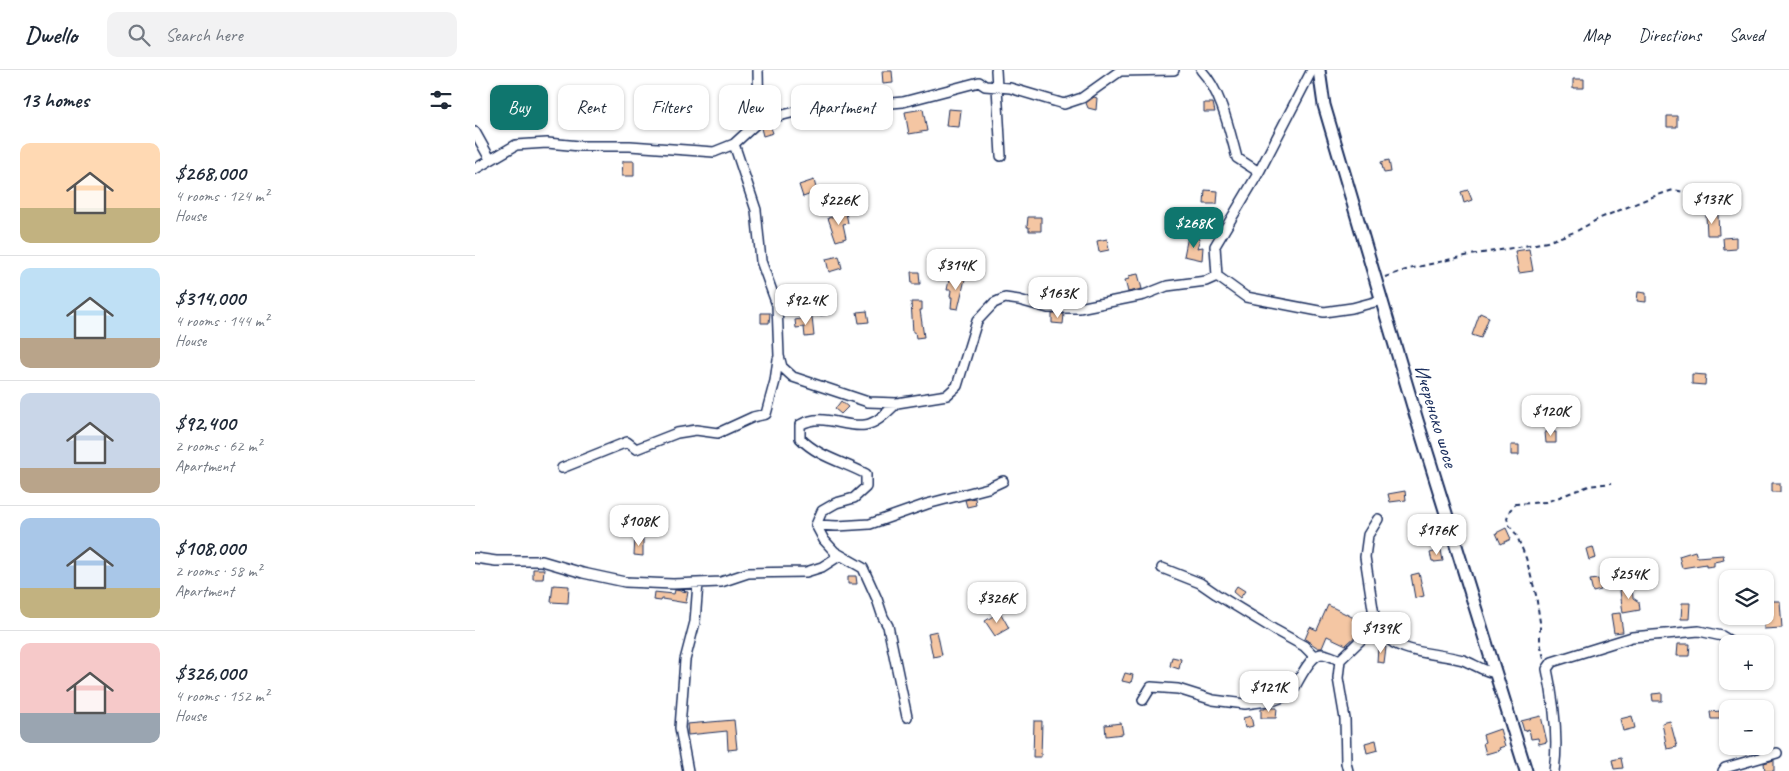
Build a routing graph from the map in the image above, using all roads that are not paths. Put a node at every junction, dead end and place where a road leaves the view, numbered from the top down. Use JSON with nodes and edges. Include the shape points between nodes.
{"nodes":[{"id":1,"x":758,"y":70,"type":"edge"},
{"id":2,"x":996,"y":70,"type":"edge"},
{"id":3,"x":1174,"y":70,"type":"edge"},
{"id":4,"x":1201,"y":70,"type":"edge"},
{"id":5,"x":1312,"y":70,"type":"edge"},
{"id":6,"x":1319,"y":70,"type":"edge"},
{"id":7,"x":758,"y":85,"type":"edge"},
{"id":8,"x":997,"y":87,"type":"junction"},
{"id":9,"x":781,"y":116,"type":"edge"},
{"id":10,"x":749,"y":130,"type":"edge"},
{"id":11,"x":475,"y":132,"type":"edge"},
{"id":12,"x":733,"y":144,"type":"junction"},
{"id":13,"x":1001,"y":156,"type":"dead end"},
{"id":14,"x":490,"y":159,"type":"junction"},
{"id":15,"x":475,"y":169,"type":"edge"},
{"id":16,"x":1259,"y":172,"type":"junction"},
{"id":17,"x":1217,"y":276,"type":"junction"},
{"id":18,"x":1382,"y":300,"type":"junction"},
{"id":19,"x":779,"y":356,"type":"junction"},
{"id":20,"x":897,"y":403,"type":"junction"},
{"id":21,"x":562,"y":468,"type":"dead end"},
{"id":22,"x":1003,"y":481,"type":"dead end"},
{"id":23,"x":1378,"y":519,"type":"dead end"},
{"id":24,"x":816,"y":525,"type":"junction"},
{"id":25,"x":835,"y":552,"type":"junction"},
{"id":26,"x":475,"y":558,"type":"edge"},
{"id":27,"x":1162,"y":568,"type":"dead end"},
{"id":28,"x":698,"y":583,"type":"junction"},
{"id":29,"x":1376,"y":628,"type":"junction"},
{"id":30,"x":1719,"y":635,"type":"edge"},
{"id":31,"x":1315,"y":656,"type":"junction"},
{"id":32,"x":1340,"y":660,"type":"junction"},
{"id":33,"x":1496,"y":673,"type":"junction"},
{"id":34,"x":1143,"y":700,"type":"dead end"},
{"id":35,"x":907,"y":717,"type":"dead end"},
{"id":36,"x":1777,"y":753,"type":"dead end"},
{"id":37,"x":688,"y":771,"type":"edge"},
{"id":38,"x":1348,"y":771,"type":"edge"},
{"id":39,"x":1526,"y":771,"type":"edge"},
{"id":40,"x":1554,"y":771,"type":"edge"},
{"id":41,"x":1723,"y":771,"type":"edge"}],
"edges":[{"from":1,"to":7,"type":"street"},
{"from":2,"to":8,"type":"street"},
{"from":3,"to":8,"type":"street","via":[[1120,71],[1082,98],[1064,104]]},
{"from":4,"to":16,"type":"street","via":[[1223,109],[1237,158]]},
{"from":5,"to":16,"type":"street"},
{"from":6,"to":18,"type":"street","name":"Ичеренско шосе","via":[[1324,105]]},
{"from":8,"to":9,"type":"street","via":[[979,82],[903,102]]},
{"from":8,"to":13,"type":"street"},
{"from":10,"to":12,"type":"street"},
{"from":11,"to":14,"type":"street"},
{"from":12,"to":14,"type":"street","via":[[714,152],[547,143],[516,145]]},
{"from":12,"to":19,"type":"street","via":[[756,210],[761,261],[777,304]]},
{"from":14,"to":15,"type":"street"},
{"from":16,"to":17,"type":"street","via":[[1215,246]]},
{"from":17,"to":18,"type":"street","via":[[1246,297],[1324,312]]},
{"from":17,"to":20,"type":"street","via":[[1079,308],[1048,308],[1005,298],[994,303],[977,321],[957,386],[947,395]]},
{"from":18,"to":33,"type":"street","name":"Ичеренско шосе"},
{"from":19,"to":20,"type":"street","via":[[782,367],[793,377],[868,402]]},
{"from":19,"to":21,"type":"street","via":[[766,414],[718,433],[696,430],[677,433],[636,449],[627,442]]},
{"from":20,"to":24,"type":"street","via":[[882,417],[865,425],[826,420],[806,421],[799,425],[800,438],[806,445],[866,474],[866,487],[854,498],[822,511]]},
{"from":22,"to":24,"type":"street","via":[[870,524]]},
{"from":23,"to":29,"type":"street","via":[[1368,535],[1365,557]]},
{"from":24,"to":25,"type":"street"},
{"from":25,"to":28,"type":"street","via":[[836,558],[806,572],[748,573],[721,582]]},
{"from":25,"to":35,"type":"street","via":[[863,568],[877,599],[888,626]]},
{"from":26,"to":28,"type":"street","via":[[542,561],[625,582]]},
{"from":27,"to":31,"type":"street","via":[[1200,583],[1304,646]]},
{"from":28,"to":37,"type":"street","via":[[695,622],[685,660],[679,728]]},
{"from":29,"to":32,"type":"street"},
{"from":29,"to":33,"type":"street","via":[[1395,643],[1413,650],[1461,660]]},
{"from":30,"to":40,"type":"street","via":[[1699,631],[1632,637],[1551,662],[1547,669],[1555,723],[1557,756]]},
{"from":31,"to":32,"type":"street","via":[[1323,654]]},
{"from":31,"to":34,"type":"street","via":[[1291,694],[1275,700],[1245,704],[1213,700],[1178,689],[1151,687]]},
{"from":32,"to":38,"type":"street","via":[[1338,678],[1345,719]]},
{"from":33,"to":39,"type":"street","name":"Ичеренско шосе"},
{"from":36,"to":41,"type":"street"}]}
